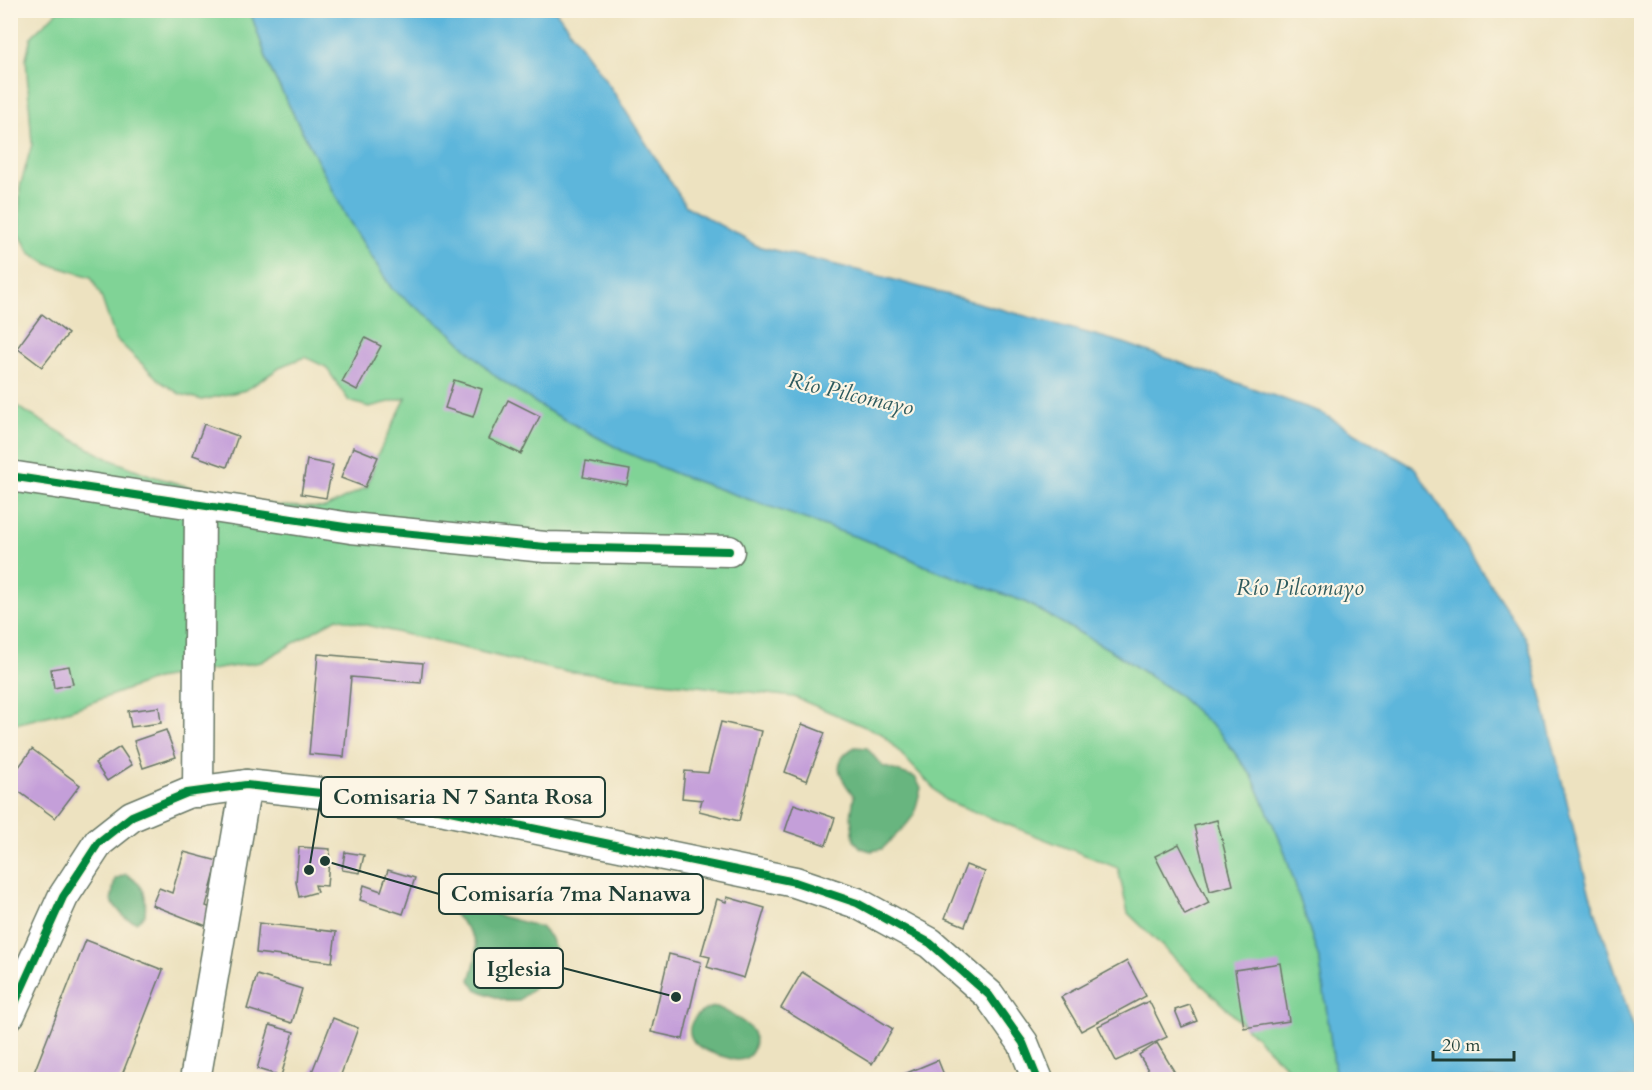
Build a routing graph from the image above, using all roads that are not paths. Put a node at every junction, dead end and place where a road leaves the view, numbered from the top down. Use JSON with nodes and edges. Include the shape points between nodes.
{"nodes":[{"id":1,"x":10,"y":476,"type":"edge"},
{"id":2,"x":200,"y":505,"type":"junction"},
{"id":3,"x":729,"y":551,"type":"dead end"},
{"id":4,"x":246,"y":785,"type":"junction"},
{"id":5,"x":198,"y":792,"type":"junction"},
{"id":6,"x":10,"y":1014,"type":"edge"},
{"id":7,"x":195,"y":1080,"type":"edge"},
{"id":8,"x":1038,"y":1080,"type":"edge"}],
"edges":[{"from":1,"to":2,"type":"street"},
{"from":2,"to":3,"type":"street","via":[[351,528],[545,547]]},
{"from":2,"to":5,"type":"street"},
{"from":4,"to":5,"type":"street"},
{"from":4,"to":7,"type":"street"},
{"from":4,"to":8,"type":"street","via":[[445,810],[795,882],[857,903],[930,943],[989,994],[1023,1043]]},
{"from":5,"to":6,"type":"street","via":[[132,816],[99,842],[63,897]]}]}
